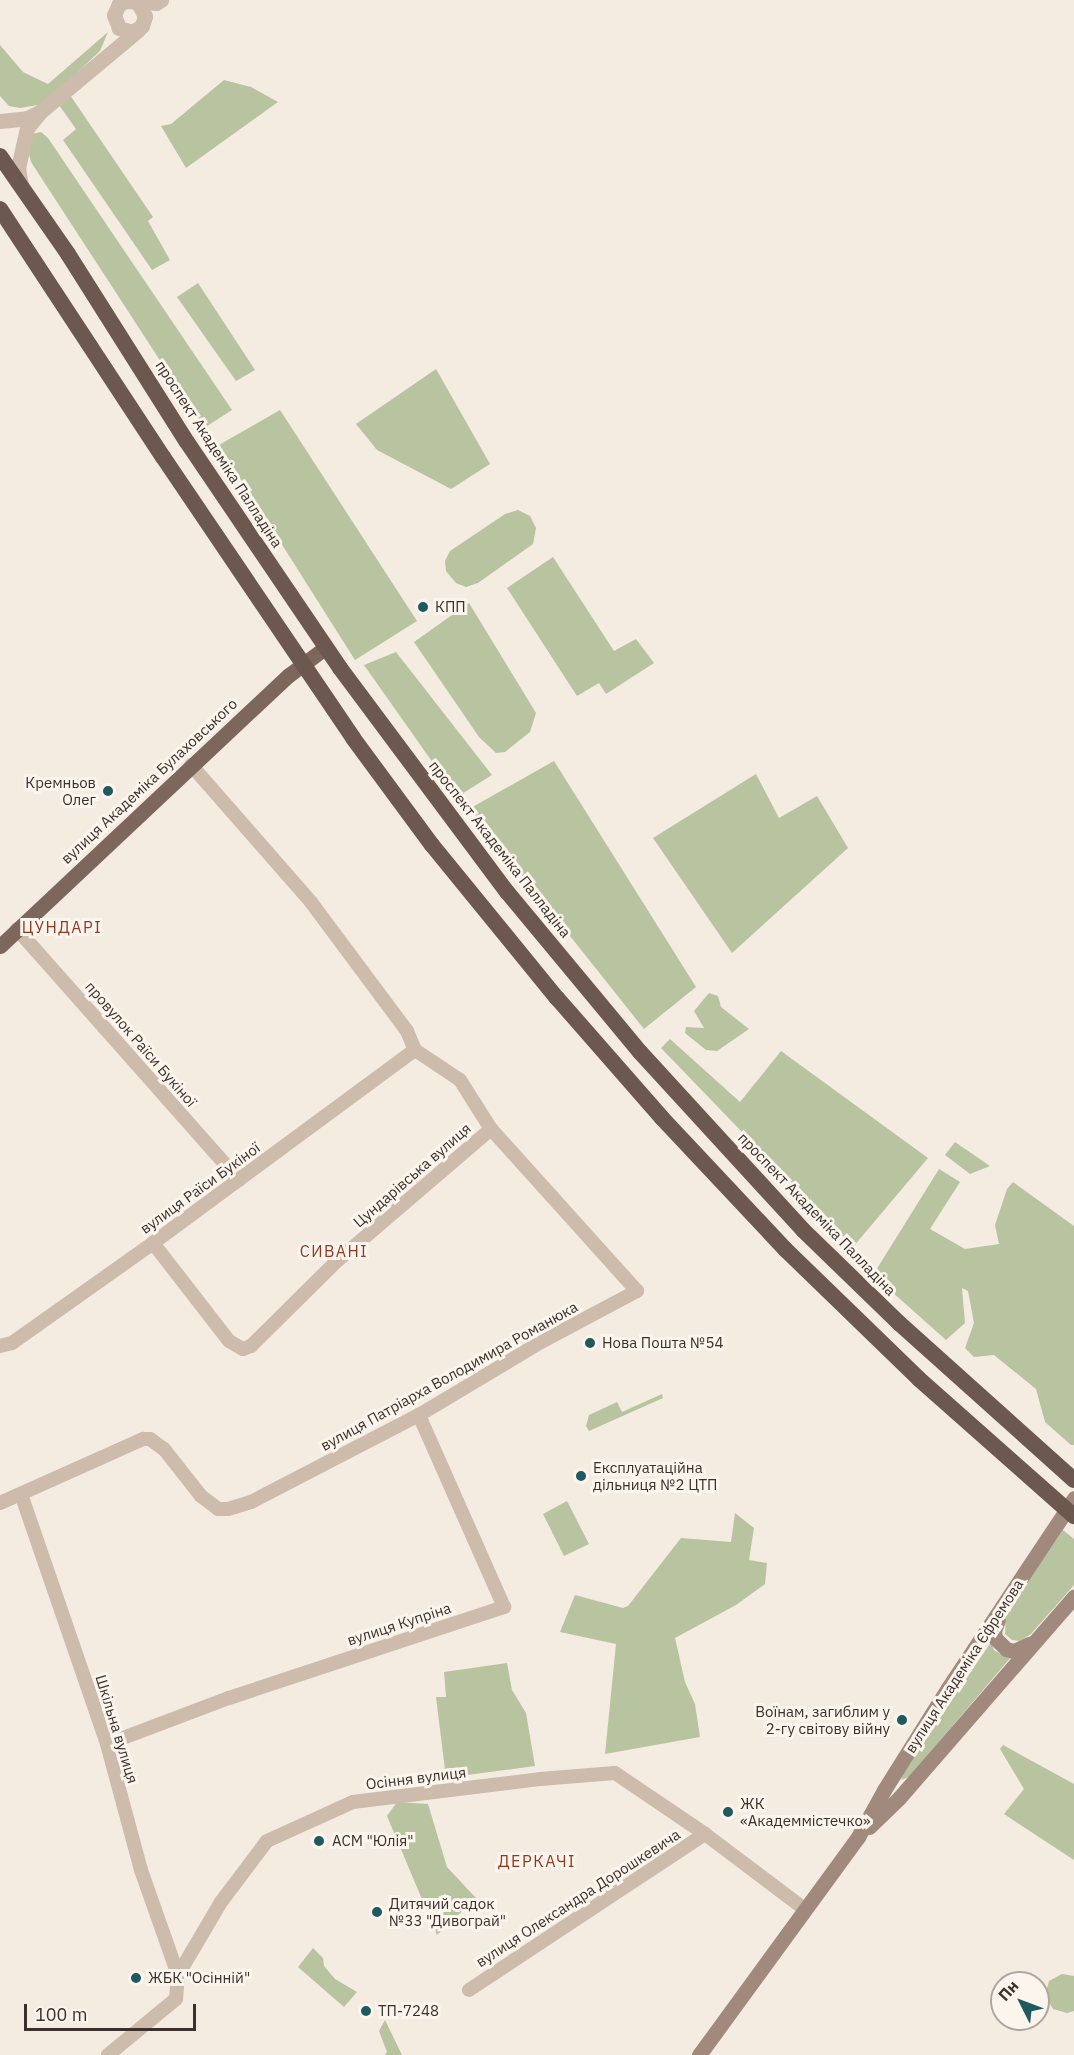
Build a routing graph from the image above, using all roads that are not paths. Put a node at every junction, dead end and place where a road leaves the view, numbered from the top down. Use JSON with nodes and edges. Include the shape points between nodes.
{"nodes":[{"id":1,"x":161,"y":0,"type":"edge"},
{"id":2,"x":170,"y":0,"type":"edge"},
{"id":3,"x":134,"y":1,"type":"edge"},
{"id":4,"x":116,"y":11,"type":"edge"},
{"id":5,"x":140,"y":28,"type":"junction"},
{"id":6,"x":112,"y":52,"type":"junction"},
{"id":7,"x":40,"y":112,"type":"junction"},
{"id":8,"x":0,"y":121,"type":"edge"},
{"id":9,"x":0,"y":156,"type":"edge"},
{"id":10,"x":21,"y":185,"type":"junction"},
{"id":11,"x":1,"y":212,"type":"edge"},
{"id":12,"x":326,"y":647,"type":"junction"},
{"id":13,"x":303,"y":663,"type":"junction"},
{"id":14,"x":191,"y":765,"type":"junction"},
{"id":15,"x":17,"y":929,"type":"junction"},
{"id":16,"x":0,"y":946,"type":"edge"},
{"id":17,"x":415,"y":1050,"type":"junction"},
{"id":18,"x":491,"y":1129,"type":"junction"},
{"id":19,"x":240,"y":1180,"type":"junction"},
{"id":20,"x":153,"y":1243,"type":"junction"},
{"id":21,"x":0,"y":1346,"type":"edge"},
{"id":22,"x":419,"y":1415,"type":"junction"},
{"id":23,"x":1074,"y":1480,"type":"edge"},
{"id":24,"x":21,"y":1494,"type":"junction"},
{"id":25,"x":0,"y":1503,"type":"edge"},
{"id":26,"x":1071,"y":1508,"type":"edge"},
{"id":27,"x":1074,"y":1597,"type":"edge"},
{"id":28,"x":1005,"y":1603,"type":"junction"},
{"id":29,"x":1034,"y":1642,"type":"junction"},
{"id":30,"x":107,"y":1744,"type":"junction"},
{"id":31,"x":705,"y":1834,"type":"junction"},
{"id":32,"x":858,"y":1837,"type":"junction"},
{"id":33,"x":806,"y":1910,"type":"junction"},
{"id":34,"x":178,"y":1975,"type":"junction"},
{"id":35,"x":469,"y":1990,"type":"dead end"},
{"id":36,"x":108,"y":2055,"type":"edge"},
{"id":37,"x":699,"y":2055,"type":"edge"}],
"edges":[{"from":1,"to":3,"type":"street"},
{"from":2,"to":5,"type":"street"},
{"from":3,"to":4,"type":"street","via":[[126,1]]},
{"from":3,"to":5,"type":"street","via":[[144,11]]},
{"from":4,"to":5,"type":"street","via":[[125,32]]},
{"from":4,"to":6,"type":"street"},
{"from":5,"to":6,"type":"street"},
{"from":6,"to":7,"type":"street"},
{"from":7,"to":8,"type":"street"},
{"from":7,"to":10,"type":"street","via":[[24,136],[18,168]]},
{"from":9,"to":10,"type":"highway","name":"проспект Академіка Палладіна"},
{"from":10,"to":12,"type":"highway","name":"проспект Академіка Палладіна","via":[[187,442]]},
{"from":11,"to":13,"type":"highway"},
{"from":12,"to":13,"type":"main road","name":"вулиця Академіка Булаховського"},
{"from":12,"to":23,"type":"highway","name":"проспект Академіка Палладіна","via":[[508,893],[684,1101],[842,1269]]},
{"from":13,"to":14,"type":"main road","name":"вулиця Академіка Булаховського"},
{"from":13,"to":26,"type":"highway","via":[[432,845],[662,1118],[786,1250],[881,1343]]},
{"from":14,"to":15,"type":"main road","name":"вулиця Академіка Булаховського"},
{"from":14,"to":17,"type":"street","via":[[311,902],[408,1031]]},
{"from":15,"to":16,"type":"main road","name":"вулиця Академіка Булаховського"},
{"from":15,"to":19,"type":"street","name":"провулок Раїси Букіної"},
{"from":17,"to":18,"type":"street","via":[[460,1080]]},
{"from":17,"to":19,"type":"street","name":"вулиця Раїси Букіної"},
{"from":18,"to":20,"type":"street","name":"Цундарівська вулиця","via":[[338,1261],[251,1346],[243,1349],[229,1341]]},
{"from":18,"to":22,"type":"street","name":"вулиця Патріарха Володимира Романюка","via":[[637,1291],[541,1342]]},
{"from":19,"to":20,"type":"street","name":"вулиця Раїси Букіної"},
{"from":20,"to":21,"type":"street","name":"вулиця Раїси Букіної","via":[[12,1343]]},
{"from":22,"to":24,"type":"street","name":"вулиця Патріарха Володимира Романюка","via":[[251,1502],[228,1509],[218,1509],[209,1503],[164,1449],[150,1439],[142,1439]]},
{"from":22,"to":30,"type":"street","name":"вулиця Купріна","via":[[504,1607],[229,1698]]},
{"from":24,"to":25,"type":"street","name":"вулиця Патріарха Володимира Романюка"},
{"from":24,"to":30,"type":"street","name":"Шкільна вулиця"},
{"from":26,"to":28,"type":"main road","name":"вулиця Академіка Єфремова"},
{"from":27,"to":29,"type":"main road","name":"вулиця Академіка Єфремова"},
{"from":28,"to":29,"type":"main road","via":[[994,1631],[999,1644],[1014,1651]]},
{"from":28,"to":32,"type":"main road","name":"вулиця Академіка Єфремова"},
{"from":29,"to":32,"type":"main road","name":"вулиця Академіка Єфремова","via":[[899,1798]]},
{"from":30,"to":34,"type":"street","name":"Шкільна вулиця","via":[[141,1869]]},
{"from":31,"to":33,"type":"street","name":"Осіння вулиця"},
{"from":31,"to":34,"type":"street","name":"Осіння вулиця","via":[[615,1773],[353,1803],[267,1841],[221,1902]]},
{"from":31,"to":35,"type":"street","name":"вулиця Олександра Дорошкевича"},
{"from":32,"to":33,"type":"main road","name":"вулиця Академіка Єфремова"},
{"from":33,"to":37,"type":"main road","name":"вулиця Академіка Єфремова"},
{"from":34,"to":36,"type":"street","name":"Осіння вулиця","via":[[176,1999]]}]}
